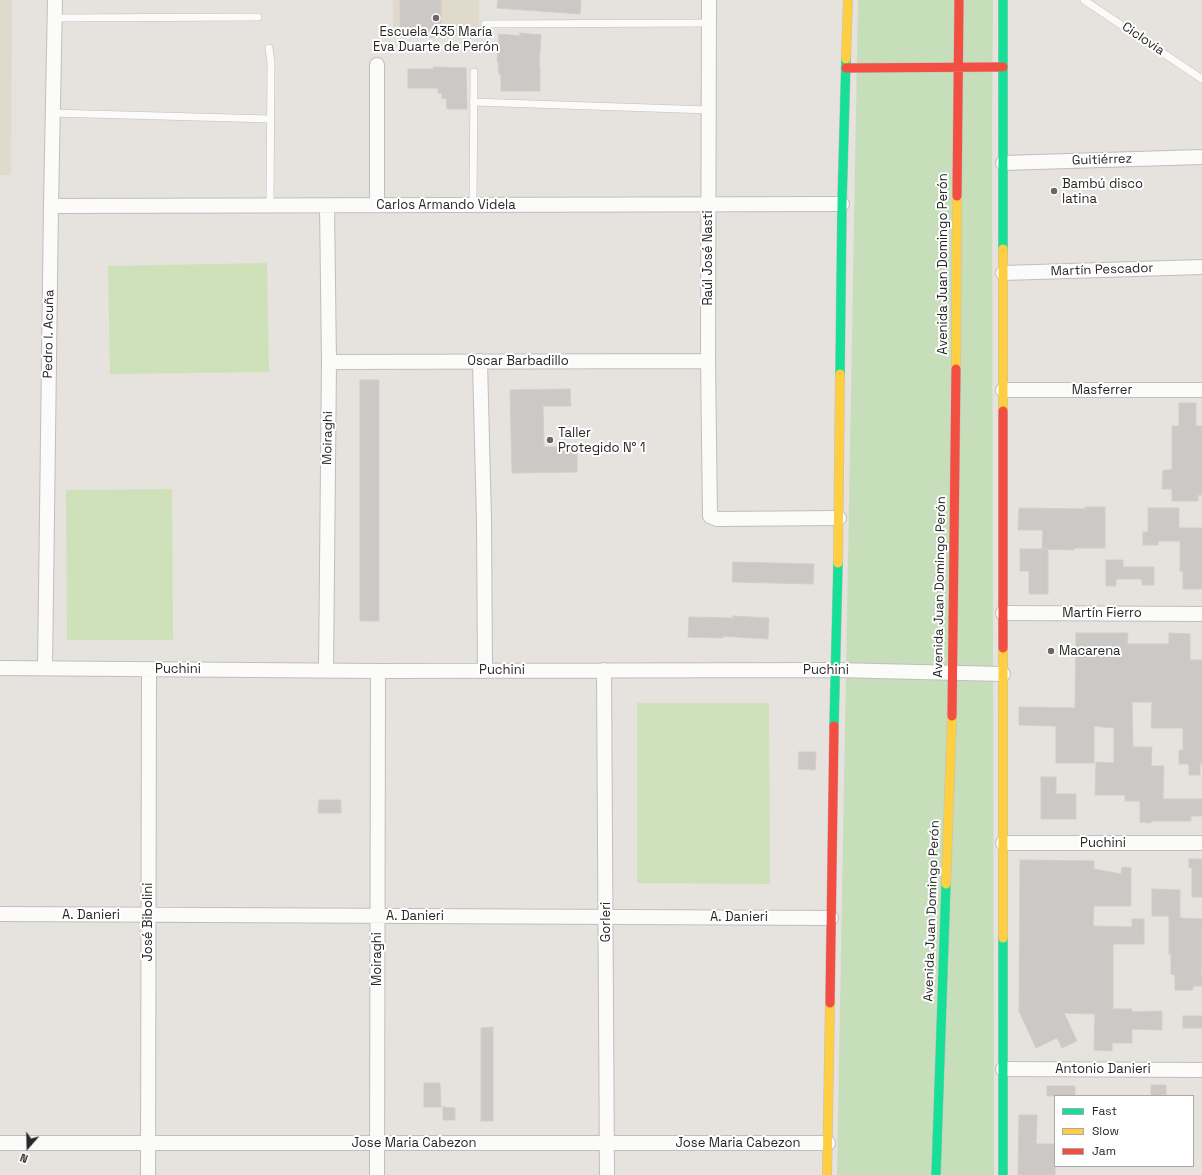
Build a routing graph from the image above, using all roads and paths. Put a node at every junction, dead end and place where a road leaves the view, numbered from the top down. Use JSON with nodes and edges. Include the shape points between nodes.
{"nodes":[{"id":1,"x":55,"y":0,"type":"edge"},
{"id":2,"x":709,"y":0,"type":"edge"},
{"id":3,"x":848,"y":0,"type":"edge"},
{"id":4,"x":959,"y":0,"type":"edge"},
{"id":5,"x":1003,"y":0,"type":"edge"},
{"id":6,"x":1084,"y":0,"type":"edge"},
{"id":7,"x":258,"y":17,"type":"dead end"},
{"id":8,"x":55,"y":18,"type":"junction"},
{"id":9,"x":709,"y":23,"type":"junction"},
{"id":10,"x":485,"y":24,"type":"dead end"},
{"id":11,"x":269,"y":48,"type":"dead end"},
{"id":12,"x":377,"y":65,"type":"dead end"},
{"id":13,"x":958,"y":67,"type":"junction"},
{"id":14,"x":1003,"y":67,"type":"junction"},
{"id":15,"x":846,"y":68,"type":"junction"},
{"id":16,"x":474,"y":72,"type":"dead end"},
{"id":17,"x":1202,"y":79,"type":"edge"},
{"id":18,"x":473,"y":102,"type":"junction"},
{"id":19,"x":709,"y":110,"type":"junction"},
{"id":20,"x":52,"y":113,"type":"junction"},
{"id":21,"x":270,"y":119,"type":"junction"},
{"id":22,"x":1202,"y":157,"type":"edge"},
{"id":23,"x":1003,"y":163,"type":"junction"},
{"id":24,"x":842,"y":204,"type":"junction"},
{"id":25,"x":270,"y":205,"type":"junction"},
{"id":26,"x":377,"y":205,"type":"junction"},
{"id":27,"x":473,"y":205,"type":"junction"},
{"id":28,"x":709,"y":205,"type":"junction"},
{"id":29,"x":51,"y":206,"type":"junction"},
{"id":30,"x":327,"y":206,"type":"junction"},
{"id":31,"x":1202,"y":267,"type":"edge"},
{"id":32,"x":1003,"y":273,"type":"junction"},
{"id":33,"x":480,"y":361,"type":"junction"},
{"id":34,"x":708,"y":361,"type":"junction"},
{"id":35,"x":329,"y":362,"type":"junction"},
{"id":36,"x":1003,"y":390,"type":"junction"},
{"id":37,"x":1202,"y":390,"type":"edge"},
{"id":38,"x":839,"y":518,"type":"junction"},
{"id":39,"x":1003,"y":613,"type":"junction"},
{"id":40,"x":1202,"y":614,"type":"edge"},
{"id":41,"x":0,"y":668,"type":"edge"},
{"id":42,"x":45,"y":668,"type":"junction"},
{"id":43,"x":149,"y":669,"type":"junction"},
{"id":44,"x":326,"y":670,"type":"junction"},
{"id":45,"x":485,"y":670,"type":"junction"},
{"id":46,"x":604,"y":670,"type":"junction"},
{"id":47,"x":835,"y":670,"type":"junction"},
{"id":48,"x":378,"y":671,"type":"junction"},
{"id":49,"x":953,"y":673,"type":"junction"},
{"id":50,"x":1003,"y":674,"type":"junction"},
{"id":51,"x":1003,"y":843,"type":"junction"},
{"id":52,"x":1202,"y":843,"type":"edge"},
{"id":53,"x":0,"y":914,"type":"edge"},
{"id":54,"x":148,"y":915,"type":"junction"},
{"id":55,"x":377,"y":916,"type":"junction"},
{"id":56,"x":606,"y":917,"type":"junction"},
{"id":57,"x":831,"y":918,"type":"junction"},
{"id":58,"x":1003,"y":1069,"type":"junction"},
{"id":59,"x":1202,"y":1070,"type":"edge"},
{"id":60,"x":0,"y":1143,"type":"edge"},
{"id":61,"x":148,"y":1143,"type":"junction"},
{"id":62,"x":377,"y":1143,"type":"junction"},
{"id":63,"x":607,"y":1143,"type":"junction"},
{"id":64,"x":828,"y":1143,"type":"junction"},
{"id":65,"x":148,"y":1175,"type":"edge"},
{"id":66,"x":376,"y":1175,"type":"edge"},
{"id":67,"x":607,"y":1175,"type":"edge"},
{"id":68,"x":827,"y":1175,"type":"edge"},
{"id":69,"x":936,"y":1175,"type":"edge"},
{"id":70,"x":1003,"y":1175,"type":"edge"}],
"edges":[{"from":1,"to":8,"type":"street","name":"Pedro I. Acuña"},
{"from":2,"to":9,"type":"street","name":"Raúl José Nasti"},
{"from":3,"to":15,"type":"main road"},
{"from":4,"to":13,"type":"main road","name":"Avenida Juan Domingo Perón"},
{"from":5,"to":14,"type":"main road"},
{"from":6,"to":17,"type":"lane","name":"Ciclovia"},
{"from":7,"to":8,"type":"lane"},
{"from":8,"to":20,"type":"street","name":"Pedro I. Acuña"},
{"from":9,"to":10,"type":"lane"},
{"from":9,"to":19,"type":"street","name":"Raúl José Nasti"},
{"from":11,"to":21,"type":"lane"},
{"from":12,"to":26,"type":"street"},
{"from":13,"to":14,"type":"main road"},
{"from":13,"to":15,"type":"main road"},
{"from":13,"to":49,"type":"main road","name":"Avenida Juan Domingo Perón"},
{"from":14,"to":23,"type":"main road"},
{"from":15,"to":24,"type":"main road"},
{"from":16,"to":18,"type":"lane"},
{"from":18,"to":19,"type":"lane"},
{"from":18,"to":27,"type":"lane"},
{"from":19,"to":28,"type":"street","name":"Raúl José Nasti"},
{"from":20,"to":21,"type":"lane"},
{"from":20,"to":29,"type":"street","name":"Pedro I. Acuña"},
{"from":21,"to":25,"type":"lane"},
{"from":22,"to":23,"type":"street","name":"Guitiérrez"},
{"from":23,"to":32,"type":"main road"},
{"from":24,"to":28,"type":"street","name":"Carlos Armando Videla"},
{"from":24,"to":38,"type":"main road"},
{"from":25,"to":29,"type":"street","name":"Carlos Armando Videla"},
{"from":25,"to":30,"type":"street","name":"Carlos Armando Videla"},
{"from":26,"to":27,"type":"street","name":"Carlos Armando Videla"},
{"from":26,"to":30,"type":"street","name":"Carlos Armando Videla"},
{"from":27,"to":28,"type":"street","name":"Carlos Armando Videla"},
{"from":28,"to":34,"type":"street","name":"Raúl José Nasti"},
{"from":29,"to":42,"type":"street","name":"Pedro I. Acuña"},
{"from":30,"to":35,"type":"street","name":"Moiraghi"},
{"from":31,"to":32,"type":"street","name":"Martín Pescador"},
{"from":32,"to":36,"type":"main road"},
{"from":33,"to":34,"type":"street","name":"Oscar Barbadillo"},
{"from":33,"to":35,"type":"street","name":"Oscar Barbadillo"},
{"from":33,"to":45,"type":"street"},
{"from":34,"to":38,"type":"street","name":"Raúl José Nasti","via":[[710,516]]},
{"from":35,"to":44,"type":"street","name":"Moiraghi"},
{"from":36,"to":37,"type":"street","name":"Masferrer"},
{"from":36,"to":39,"type":"main road"},
{"from":38,"to":47,"type":"main road"},
{"from":39,"to":40,"type":"street","name":"Martín Fierro"},
{"from":39,"to":50,"type":"main road"},
{"from":41,"to":42,"type":"street","name":"Puchini"},
{"from":42,"to":43,"type":"street","name":"Puchini"},
{"from":43,"to":44,"type":"street","name":"Puchini"},
{"from":43,"to":54,"type":"street","name":"José Bibolini"},
{"from":44,"to":48,"type":"street","name":"Puchini"},
{"from":45,"to":46,"type":"street","name":"Puchini"},
{"from":45,"to":48,"type":"street","name":"Puchini"},
{"from":46,"to":47,"type":"street","name":"Puchini"},
{"from":46,"to":56,"type":"street","name":"Gorleri"},
{"from":47,"to":49,"type":"street","name":"Puchini"},
{"from":47,"to":57,"type":"main road"},
{"from":48,"to":55,"type":"street","name":"Moiraghi"},
{"from":49,"to":50,"type":"street","name":"Puchini"},
{"from":49,"to":69,"type":"main road","name":"Avenida Juan Domingo Perón"},
{"from":50,"to":51,"type":"main road"},
{"from":51,"to":52,"type":"street","name":"Puchini"},
{"from":51,"to":58,"type":"main road"},
{"from":53,"to":54,"type":"street","name":"A. Danieri"},
{"from":54,"to":55,"type":"street","name":"A. Danieri"},
{"from":54,"to":61,"type":"street","name":"José Bibolini"},
{"from":55,"to":56,"type":"street","name":"A. Danieri"},
{"from":55,"to":62,"type":"street","name":"Moiraghi"},
{"from":56,"to":57,"type":"street","name":"A. Danieri"},
{"from":56,"to":63,"type":"street","name":"Gorleri"},
{"from":57,"to":64,"type":"main road"},
{"from":58,"to":59,"type":"street","name":"Antonio Danieri"},
{"from":58,"to":70,"type":"main road"},
{"from":60,"to":61,"type":"street","name":"Jose Maria Cabezon"},
{"from":61,"to":62,"type":"street","name":"Jose Maria Cabezon"},
{"from":61,"to":65,"type":"street","name":"José Bibolini"},
{"from":62,"to":63,"type":"street","name":"Jose Maria Cabezon"},
{"from":62,"to":66,"type":"street","name":"Moiraghi"},
{"from":63,"to":64,"type":"street","name":"Jose Maria Cabezon"},
{"from":63,"to":67,"type":"street","name":"Gorleri"},
{"from":64,"to":68,"type":"main road"}]}
